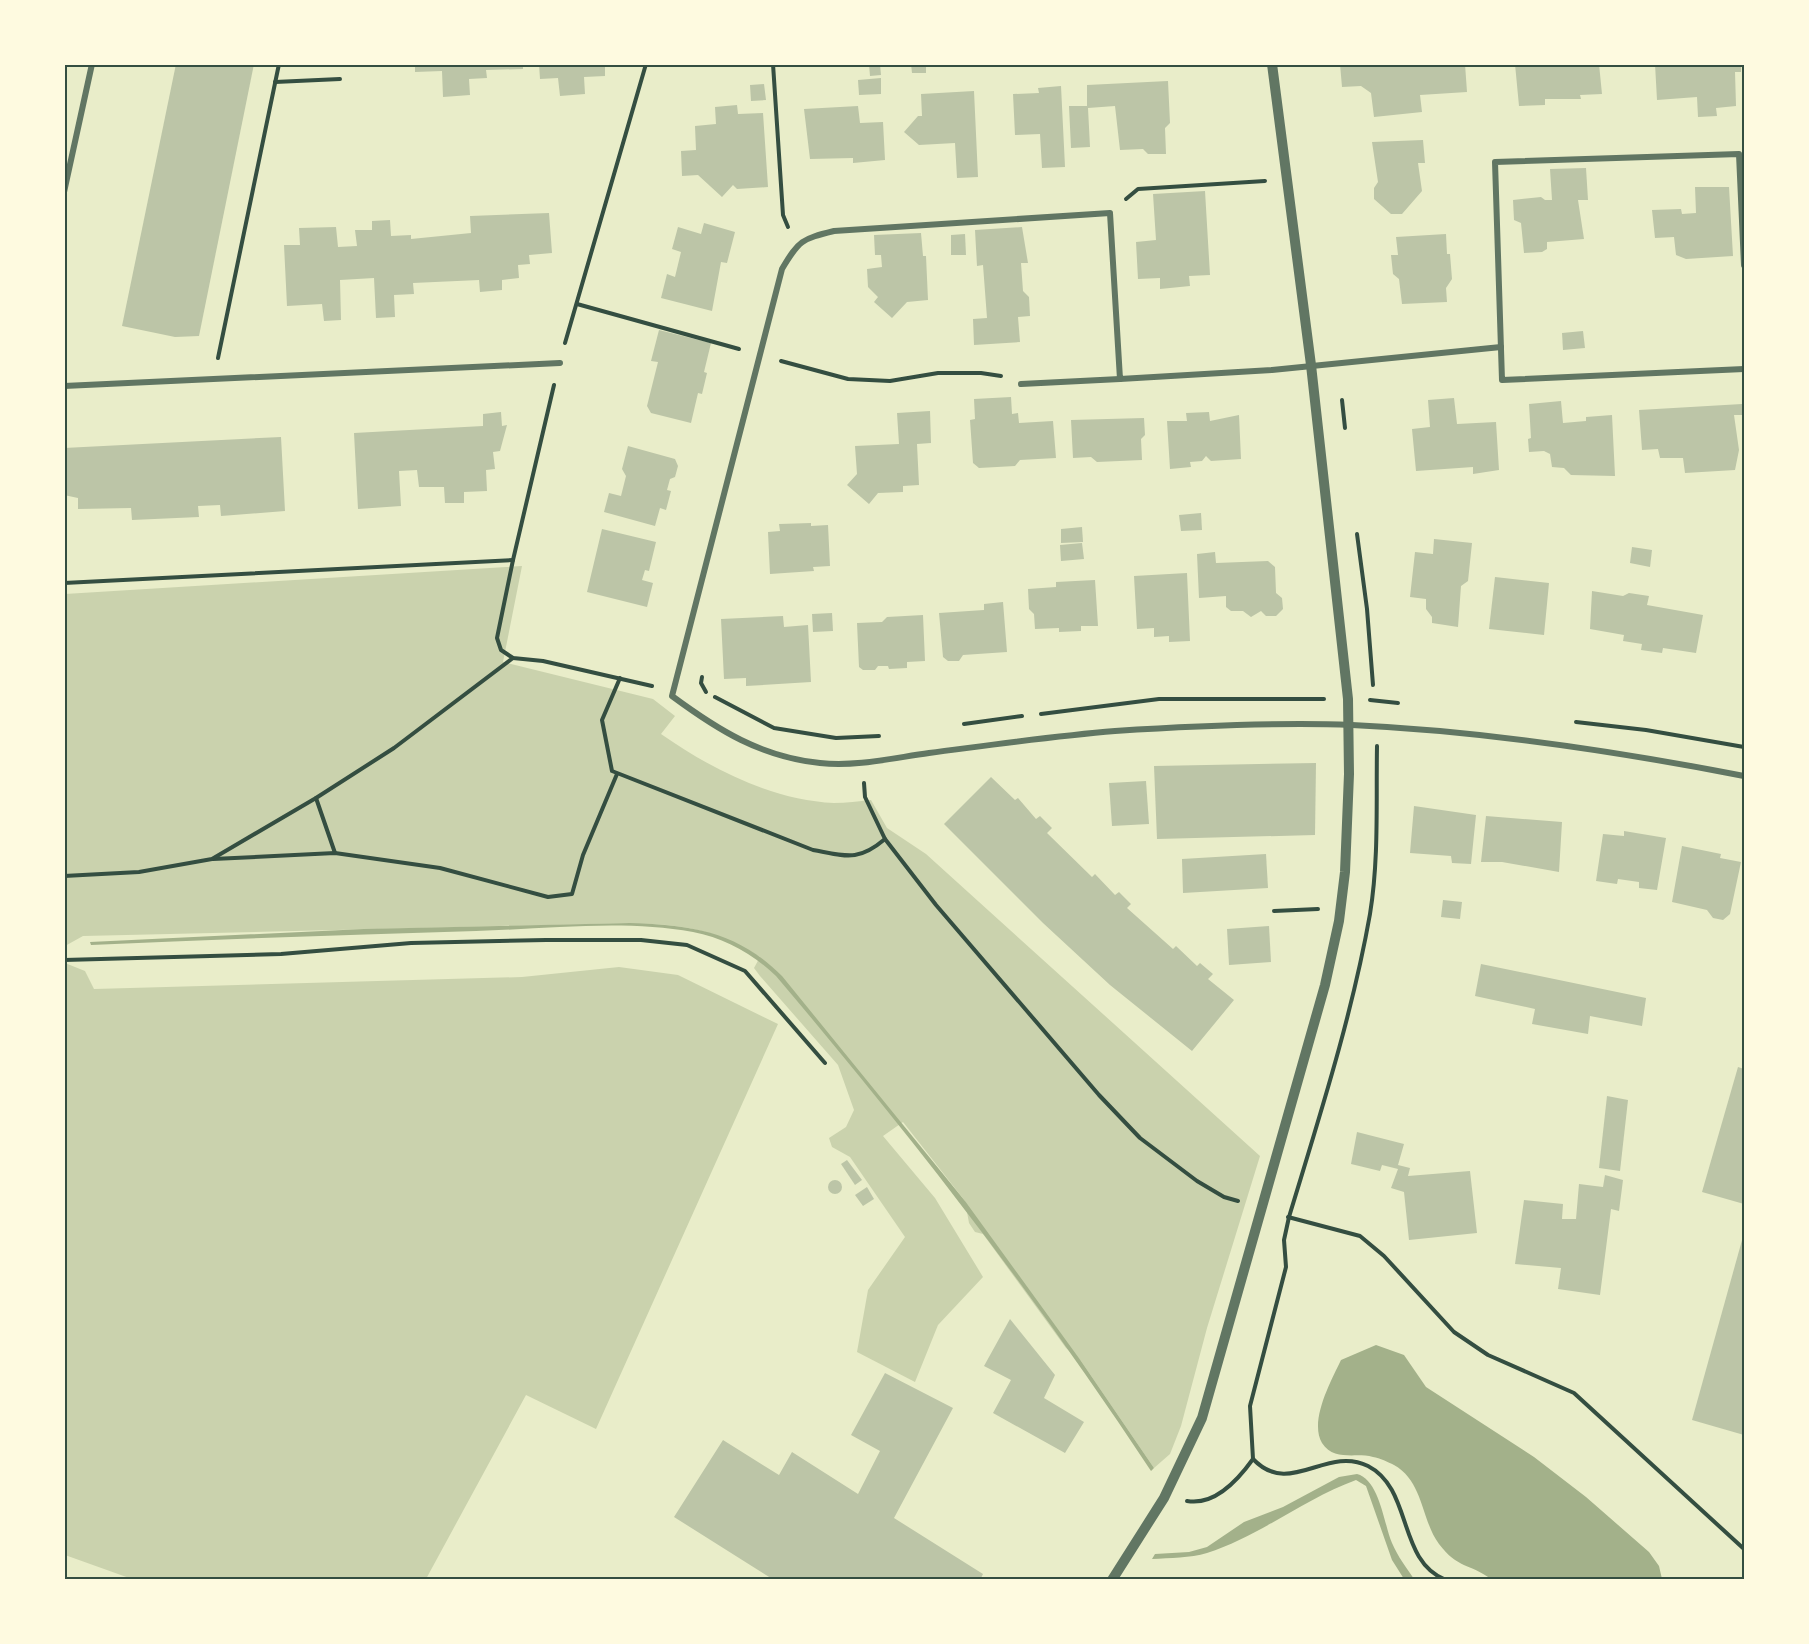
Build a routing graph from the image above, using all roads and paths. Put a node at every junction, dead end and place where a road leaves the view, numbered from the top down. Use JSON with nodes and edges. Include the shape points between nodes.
{"nodes":[{"id":1,"x":92,"y":64,"type":"edge"},
{"id":2,"x":279,"y":64,"type":"edge"},
{"id":3,"x":646,"y":64,"type":"edge"},
{"id":4,"x":773,"y":64,"type":"edge"},
{"id":5,"x":1272,"y":64,"type":"edge"},
{"id":6,"x":340,"y":79,"type":"dead end"},
{"id":7,"x":275,"y":82,"type":"junction"},
{"id":8,"x":1239,"y":183,"type":"dead end"},
{"id":9,"x":64,"y":192,"type":"edge"},
{"id":10,"x":1110,"y":213,"type":"junction"},
{"id":11,"x":796,"y":244,"type":"junction"},
{"id":12,"x":1744,"y":265,"type":"edge"},
{"id":13,"x":577,"y":304,"type":"junction"},
{"id":14,"x":1501,"y":346,"type":"junction"},
{"id":15,"x":761,"y":355,"type":"junction"},
{"id":16,"x":560,"y":363,"type":"junction"},
{"id":17,"x":1311,"y":365,"type":"junction"},
{"id":18,"x":1744,"y":369,"type":"edge"},
{"id":19,"x":214,"y":380,"type":"junction"},
{"id":20,"x":1120,"y":380,"type":"junction"},
{"id":21,"x":1021,"y":384,"type":"joint"},
{"id":22,"x":64,"y":386,"type":"edge"},
{"id":23,"x":513,"y":560,"type":"junction"},
{"id":24,"x":64,"y":583,"type":"edge"},
{"id":25,"x":513,"y":657,"type":"junction"},
{"id":26,"x":702,"y":673,"type":"dead end"},
{"id":27,"x":620,"y":678,"type":"junction"},
{"id":28,"x":672,"y":696,"type":"junction"},
{"id":29,"x":1348,"y":699,"type":"junction"},
{"id":30,"x":1410,"y":705,"type":"dead end"},
{"id":31,"x":1035,"y":714,"type":"dead end"},
{"id":32,"x":1024,"y":716,"type":"dead end"},
{"id":33,"x":1575,"y":722,"type":"dead end"},
{"id":34,"x":957,"y":725,"type":"dead end"},
{"id":35,"x":1349,"y":725,"type":"junction"},
{"id":36,"x":889,"y":736,"type":"dead end"},
{"id":37,"x":1744,"y":747,"type":"edge"},
{"id":38,"x":862,"y":763,"type":"junction"},
{"id":39,"x":617,"y":774,"type":"junction"},
{"id":40,"x":1744,"y":776,"type":"edge"},
{"id":41,"x":316,"y":798,"type":"junction"},
{"id":42,"x":885,"y":839,"type":"junction"},
{"id":43,"x":335,"y":853,"type":"junction"},
{"id":44,"x":212,"y":859,"type":"junction"},
{"id":45,"x":64,"y":876,"type":"edge"},
{"id":46,"x":1341,"y":907,"type":"junction"},
{"id":47,"x":1274,"y":911,"type":"dead end"},
{"id":48,"x":64,"y":960,"type":"edge"},
{"id":49,"x":825,"y":1063,"type":"dead end"},
{"id":50,"x":1264,"y":1208,"type":"junction"},
{"id":51,"x":1253,"y":1459,"type":"junction"},
{"id":52,"x":1164,"y":1498,"type":"junction"},
{"id":53,"x":1744,"y":1549,"type":"edge"},
{"id":54,"x":1112,"y":1580,"type":"edge"},
{"id":55,"x":1446,"y":1580,"type":"edge"}],
"edges":[{"from":1,"to":9,"type":"street"},
{"from":2,"to":7,"type":"path"},
{"from":3,"to":13,"type":"path"},
{"from":4,"to":11,"type":"path","via":[[783,215]]},
{"from":5,"to":17,"type":"street"},
{"from":6,"to":7,"type":"path"},
{"from":7,"to":19,"type":"path"},
{"from":8,"to":10,"type":"path","via":[[1138,189]]},
{"from":10,"to":11,"type":"street","via":[[834,231]]},
{"from":10,"to":20,"type":"street"},
{"from":11,"to":15,"type":"street","via":[[782,269]]},
{"from":12,"to":14,"type":"street","via":[[1739,154],[1495,162]]},
{"from":13,"to":15,"type":"path"},
{"from":13,"to":16,"type":"path"},
{"from":14,"to":17,"type":"street"},
{"from":14,"to":18,"type":"street","via":[[1502,380]]},
{"from":15,"to":21,"type":"path","via":[[848,379],[890,381],[938,373],[981,373],[1010,377]]},
{"from":15,"to":28,"type":"street"},
{"from":16,"to":19,"type":"street"},
{"from":16,"to":23,"type":"path"},
{"from":17,"to":20,"type":"street"},
{"from":17,"to":29,"type":"street"},
{"from":19,"to":22,"type":"street"},
{"from":20,"to":21,"type":"street"},
{"from":23,"to":24,"type":"path"},
{"from":23,"to":25,"type":"path","via":[[497,638],[501,650]]},
{"from":25,"to":27,"type":"path"},
{"from":25,"to":41,"type":"path","via":[[394,748]]},
{"from":26,"to":36,"type":"path","via":[[701,683],[706,692],[774,728],[837,738]]},
{"from":27,"to":28,"type":"path","via":[[645,683]]},
{"from":27,"to":39,"type":"path","via":[[602,720],[612,771]]},
{"from":28,"to":38,"type":"street","via":[[706,722],[767,752],[820,764]]},
{"from":29,"to":30,"type":"path"},
{"from":29,"to":31,"type":"path","via":[[1159,699]]},
{"from":29,"to":35,"type":"street"},
{"from":32,"to":34,"type":"path"},
{"from":33,"to":37,"type":"path"},
{"from":35,"to":38,"type":"street","via":[[1193,727],[1085,734]]},
{"from":35,"to":40,"type":"street","via":[[1603,751]]},
{"from":35,"to":46,"type":"street","via":[[1346,872]]},
{"from":38,"to":42,"type":"path","via":[[865,796]]},
{"from":39,"to":42,"type":"path","via":[[813,850],[844,856],[868,854]]},
{"from":39,"to":43,"type":"path","via":[[583,855],[572,894],[549,897],[440,867]]},
{"from":41,"to":43,"type":"path"},
{"from":41,"to":44,"type":"path"},
{"from":42,"to":50,"type":"path","via":[[1033,1019],[1140,1138],[1224,1197]]},
{"from":43,"to":44,"type":"path"},
{"from":44,"to":45,"type":"path","via":[[139,872]]},
{"from":46,"to":47,"type":"path"},
{"from":46,"to":50,"type":"street","via":[[1325,985]]},
{"from":48,"to":49,"type":"path","via":[[281,954],[411,943],[535,940],[641,940],[687,945],[745,971]]},
{"from":50,"to":52,"type":"street","via":[[1202,1418]]},
{"from":51,"to":52,"type":"path","via":[[1224,1491],[1198,1503]]},
{"from":51,"to":53,"type":"path","via":[[1250,1406],[1286,1267],[1284,1240],[1288,1217],[1360,1236],[1384,1256],[1454,1332],[1488,1355],[1574,1393]]},
{"from":51,"to":55,"type":"path","via":[[1262,1469],[1287,1475],[1329,1462],[1358,1462],[1370,1467],[1392,1488],[1420,1558]]},
{"from":52,"to":54,"type":"street"}]}
